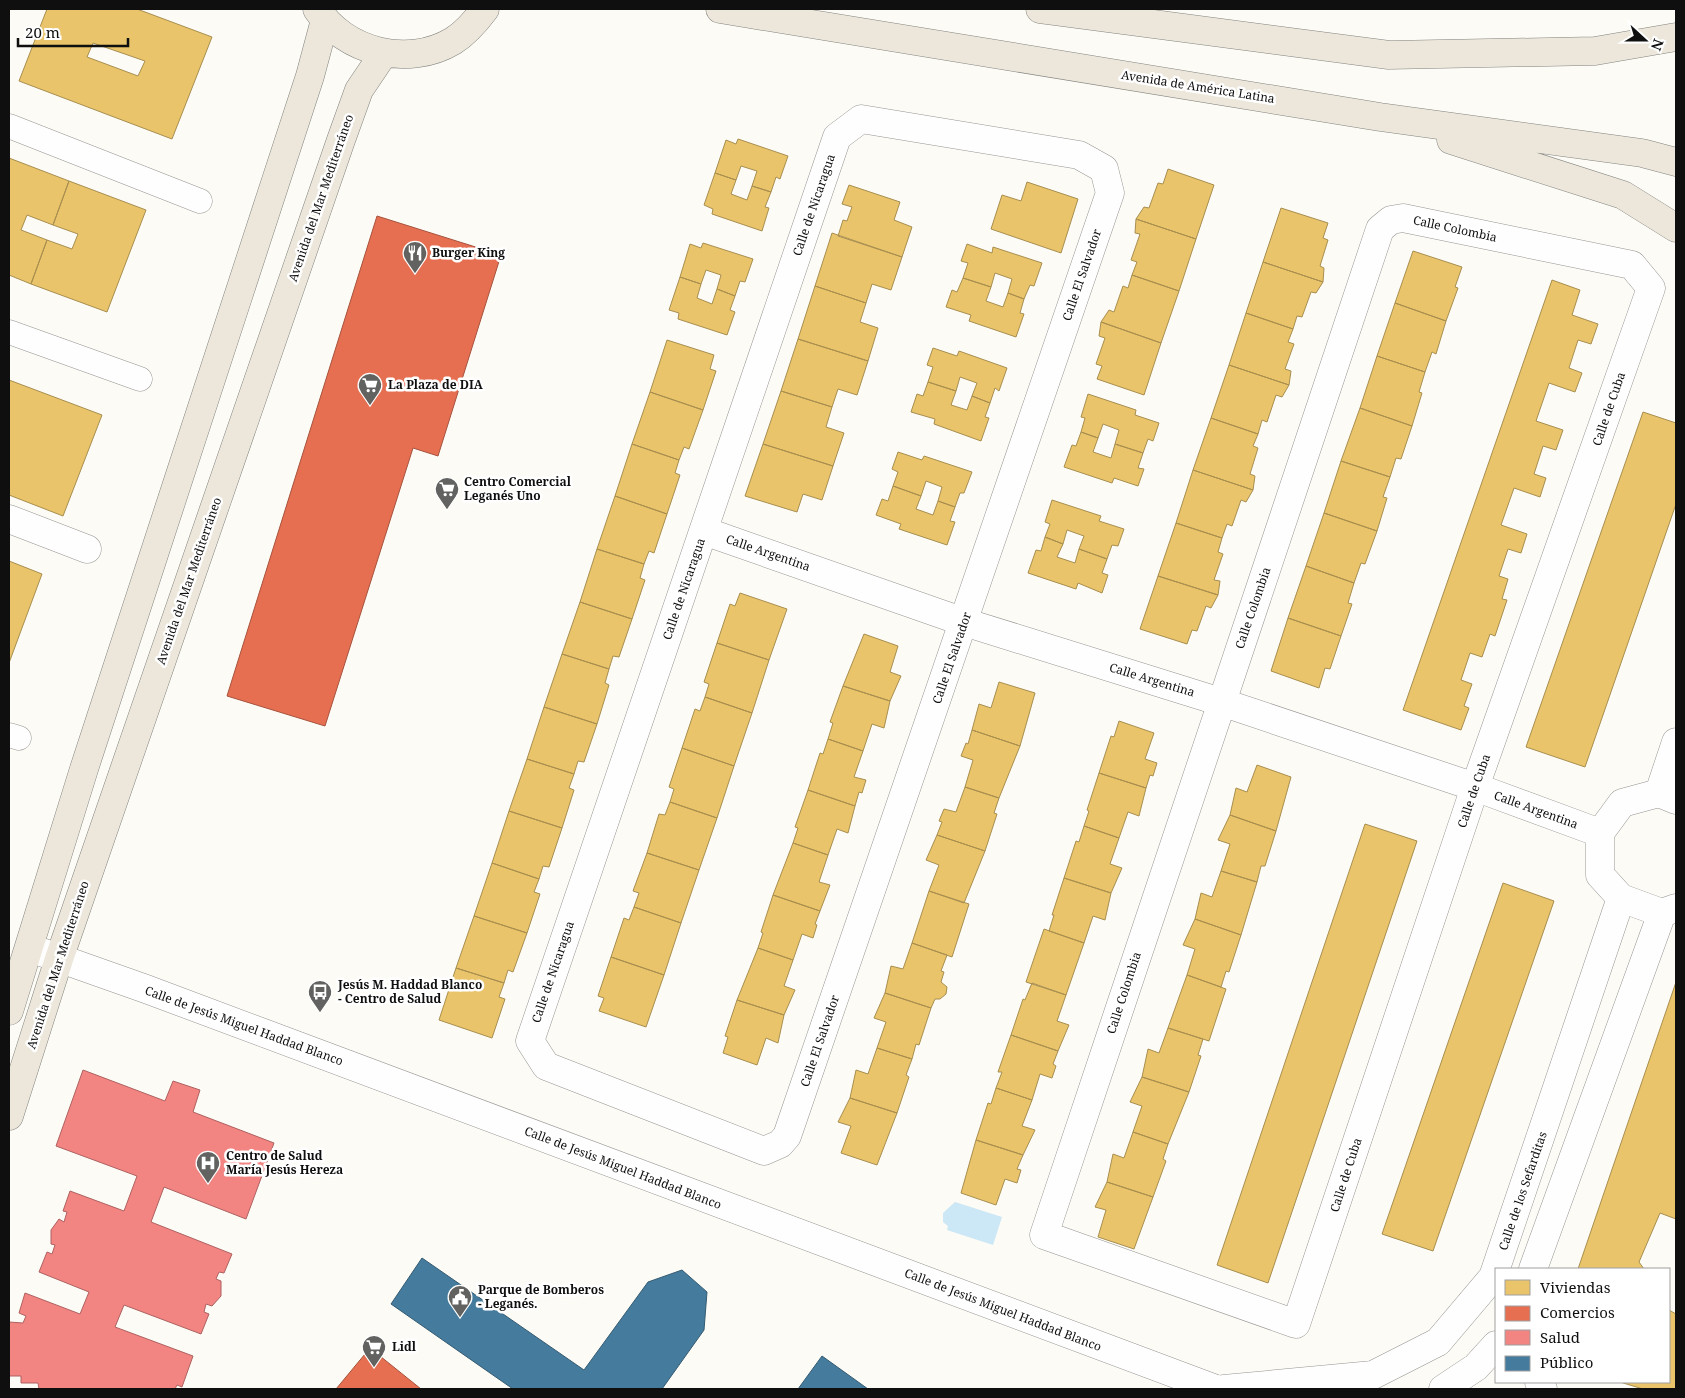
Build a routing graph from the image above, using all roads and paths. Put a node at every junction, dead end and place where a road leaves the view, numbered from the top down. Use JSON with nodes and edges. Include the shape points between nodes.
{"nodes":[{"id":1,"x":485,"y":9,"type":"edge"},
{"id":2,"x":720,"y":9,"type":"edge"},
{"id":3,"x":1040,"y":9,"type":"edge"},
{"id":4,"x":321,"y":14,"type":"edge"},
{"id":5,"x":1676,"y":38,"type":"edge"},
{"id":6,"x":384,"y":53,"type":"junction"},
{"id":7,"x":1380,"y":117,"type":"junction"},
{"id":8,"x":861,"y":119,"type":"joint"},
{"id":9,"x":9,"y":126,"type":"edge"},
{"id":10,"x":1676,"y":162,"type":"edge"},
{"id":11,"x":200,"y":201,"type":"dead end"},
{"id":12,"x":1676,"y":228,"type":"edge"},
{"id":13,"x":1632,"y":265,"type":"joint"},
{"id":14,"x":9,"y":332,"type":"edge"},
{"id":15,"x":140,"y":379,"type":"dead end"},
{"id":16,"x":9,"y":519,"type":"edge"},
{"id":17,"x":704,"y":530,"type":"junction"},
{"id":18,"x":87,"y":549,"type":"dead end"},
{"id":19,"x":964,"y":622,"type":"junction"},
{"id":20,"x":1221,"y":702,"type":"junction"},
{"id":21,"x":1676,"y":742,"type":"edge"},
{"id":22,"x":1475,"y":787,"type":"junction"},
{"id":23,"x":1667,"y":797,"type":"edge"},
{"id":24,"x":1600,"y":833,"type":"junction"},
{"id":25,"x":1621,"y":898,"type":"junction"},
{"id":26,"x":1669,"y":911,"type":"edge"},
{"id":27,"x":30,"y":948,"type":"junction"},
{"id":28,"x":59,"y":959,"type":"junction"},
{"id":29,"x":9,"y":1011,"type":"edge"},
{"id":30,"x":9,"y":1116,"type":"edge"},
{"id":31,"x":780,"y":1144,"type":"joint"},
{"id":32,"x":1499,"y":1266,"type":"edge"},
{"id":33,"x":1533,"y":1268,"type":"edge"},
{"id":34,"x":1495,"y":1273,"type":"edge"},
{"id":35,"x":1296,"y":1324,"type":"joint"},
{"id":36,"x":1495,"y":1346,"type":"edge"},
{"id":37,"x":1372,"y":1382,"type":"edge"},
{"id":38,"x":1216,"y":1389,"type":"edge"},
{"id":39,"x":1224,"y":1389,"type":"edge"},
{"id":40,"x":1443,"y":1389,"type":"edge"}],
"edges":[{"from":1,"to":6,"type":"main road","via":[[452,41],[427,52]]},
{"from":2,"to":7,"type":"main road","name":"Avenida de América Latina"},
{"from":3,"to":5,"type":"main road","via":[[1389,55],[1595,51]]},
{"from":4,"to":6,"type":"main road","via":[[342,36]]},
{"from":4,"to":27,"type":"main road","via":[[310,76],[87,760]]},
{"from":6,"to":28,"type":"main road","name":"Avenida del Mar Mediterráneo","via":[[359,90]]},
{"from":7,"to":10,"type":"main road","name":"Avenida de América Latina","via":[[1642,153]]},
{"from":7,"to":12,"type":"main road","via":[[1624,195]]},
{"from":8,"to":17,"type":"street","name":"Calle de Nicaragua","via":[[837,137]]},
{"from":8,"to":19,"type":"street","name":"Calle El Salvador","via":[[1079,155],[1104,169],[1110,193]]},
{"from":9,"to":11,"type":"street"},
{"from":13,"to":20,"type":"street","name":"Calle Colombia","via":[[1403,218],[1391,220],[1380,229]]},
{"from":13,"to":22,"type":"street","name":"Calle de Cuba","via":[[1651,288]]},
{"from":14,"to":15,"type":"street"},
{"from":16,"to":18,"type":"street"},
{"from":17,"to":19,"type":"street","name":"Calle Argentina"},
{"from":17,"to":31,"type":"street","name":"Calle de Nicaragua","via":[[530,1041],[546,1066],[764,1151]]},
{"from":19,"to":20,"type":"street","name":"Calle Argentina"},
{"from":19,"to":31,"type":"street","name":"Calle El Salvador","via":[[787,1136]]},
{"from":20,"to":22,"type":"street","name":"Calle Argentina"},
{"from":20,"to":35,"type":"street","name":"Calle Colombia","via":[[1044,1235]]},
{"from":21,"to":23,"type":"street"},
{"from":22,"to":24,"type":"street","name":"Calle Argentina"},
{"from":22,"to":35,"type":"street","name":"Calle de Cuba"},
{"from":23,"to":24,"type":"street","via":[[1622,803]]},
{"from":24,"to":25,"type":"street","via":[[1600,875]]},
{"from":25,"to":26,"type":"street"},
{"from":25,"to":32,"type":"street","name":"Calle de los Sefarditas"},
{"from":26,"to":33,"type":"street"},
{"from":27,"to":28,"type":"street","name":"Calle de Jesús Miguel Haddad Blanco"},
{"from":27,"to":29,"type":"main road"},
{"from":28,"to":30,"type":"main road","name":"Avenida del Mar Mediterráneo"},
{"from":28,"to":38,"type":"street","name":"Calle de Jesús Miguel Haddad Blanco"},
{"from":34,"to":37,"type":"street","name":"Calle de los Sefarditas","via":[[1438,1342]]},
{"from":36,"to":40,"type":"street","via":[[1476,1367]]},
{"from":37,"to":39,"type":"street","name":"Calle de los Sefarditas"}]}
